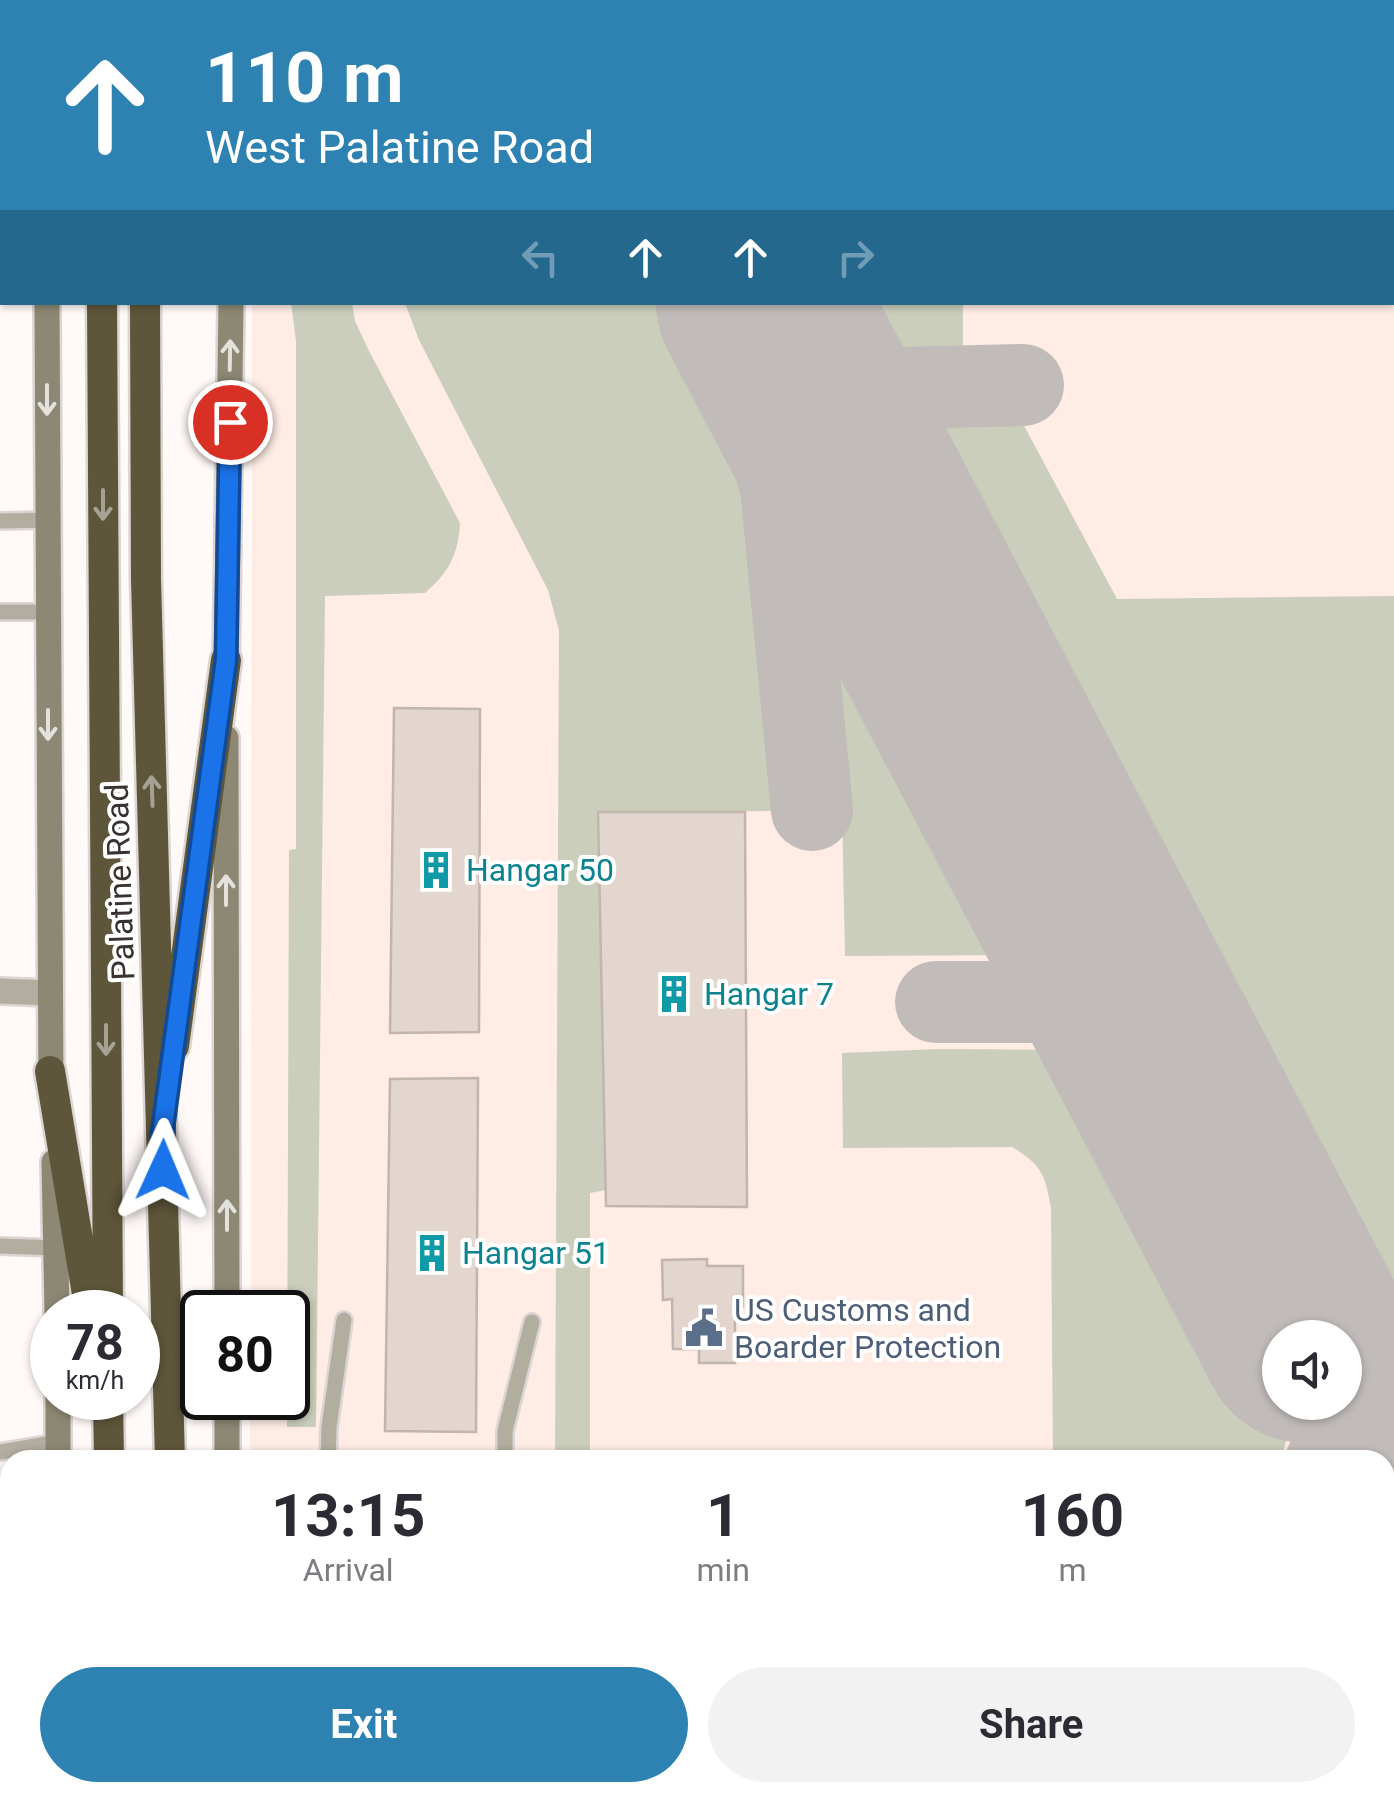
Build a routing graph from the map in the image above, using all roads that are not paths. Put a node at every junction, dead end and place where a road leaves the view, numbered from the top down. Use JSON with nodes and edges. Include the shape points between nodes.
{"nodes":[{"id":1,"x":47,"y":305,"type":"edge"},
{"id":2,"x":102,"y":305,"type":"edge"},
{"id":3,"x":145,"y":305,"type":"edge"},
{"id":4,"x":231,"y":305,"type":"edge"},
{"id":5,"x":48,"y":520,"type":"junction"},
{"id":6,"x":0,"y":521,"type":"edge"},
{"id":7,"x":0,"y":612,"type":"edge"},
{"id":8,"x":48,"y":612,"type":"junction"},
{"id":9,"x":226,"y":660,"type":"junction"},
{"id":10,"x":0,"y":991,"type":"edge"},
{"id":11,"x":49,"y":993,"type":"junction"},
{"id":12,"x":50,"y":1072,"type":"junction"},
{"id":13,"x":162,"y":1134,"type":"junction"},
{"id":14,"x":0,"y":1246,"type":"edge"},
{"id":15,"x":57,"y":1248,"type":"junction"},
{"id":16,"x":58,"y":1290,"type":"edge"},
{"id":17,"x":86,"y":1290,"type":"edge"},
{"id":18,"x":108,"y":1290,"type":"edge"},
{"id":19,"x":226,"y":1290,"type":"edge"},
{"id":20,"x":344,"y":1320,"type":"dead end"},
{"id":21,"x":532,"y":1322,"type":"dead end"},
{"id":22,"x":58,"y":1420,"type":"edge"},
{"id":23,"x":108,"y":1420,"type":"edge"},
{"id":24,"x":226,"y":1420,"type":"edge"},
{"id":25,"x":58,"y":1450,"type":"edge"},
{"id":26,"x":109,"y":1450,"type":"edge"},
{"id":27,"x":170,"y":1450,"type":"edge"},
{"id":28,"x":226,"y":1450,"type":"edge"},
{"id":29,"x":328,"y":1450,"type":"edge"},
{"id":30,"x":505,"y":1450,"type":"edge"}],
"edges":[{"from":1,"to":5,"type":"street","one_way":true},
{"from":2,"to":18,"type":"highway","name":"Palatine Road","one_way":true},
{"from":13,"to":3,"type":"highway","name":"Palatine Road","one_way":true},
{"from":9,"to":4,"type":"street","one_way":true},
{"from":5,"to":6,"type":"lane"},
{"from":5,"to":8,"type":"street"},
{"from":7,"to":8,"type":"lane"},
{"from":8,"to":11,"type":"street","one_way":true},
{"from":9,"to":13,"type":"highway"},
{"from":19,"to":9,"type":"street","one_way":true},
{"from":10,"to":11,"type":"street"},
{"from":11,"to":12,"type":"street"},
{"from":12,"to":15,"type":"street"},
{"from":12,"to":17,"type":"highway"},
{"from":13,"to":27,"type":"highway","name":"Palatine Road"},
{"from":14,"to":15,"type":"lane"},
{"from":15,"to":16,"type":"street"},
{"from":20,"to":29,"type":"lane"},
{"from":21,"to":30,"type":"lane"},
{"from":22,"to":25,"type":"street"},
{"from":23,"to":26,"type":"highway"},
{"from":24,"to":28,"type":"street"}]}
